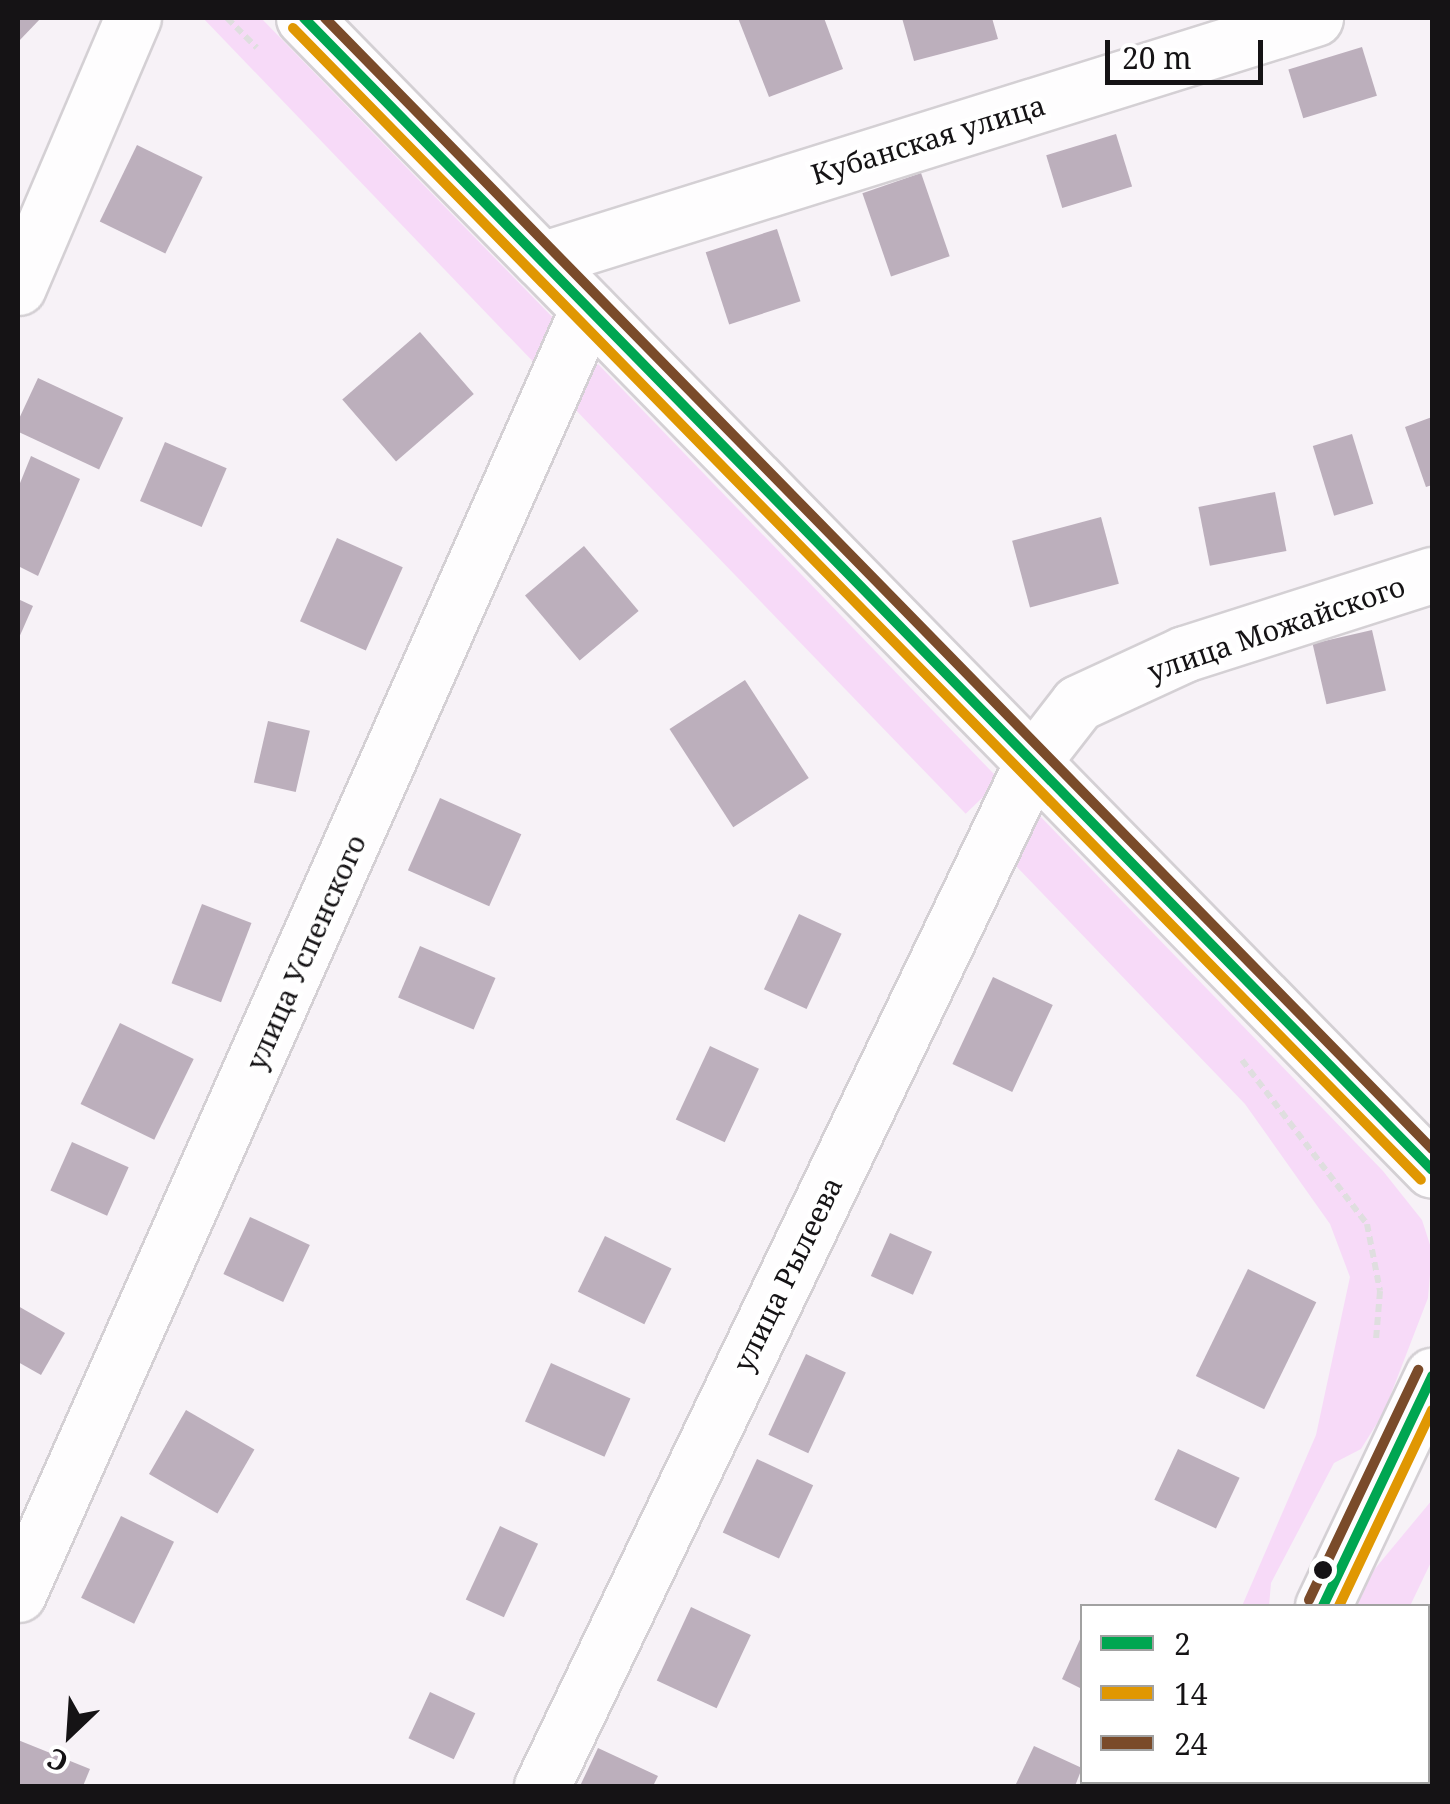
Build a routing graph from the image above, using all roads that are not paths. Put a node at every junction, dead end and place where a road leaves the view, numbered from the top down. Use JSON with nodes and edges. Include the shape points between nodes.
{"nodes":[{"id":1,"x":133,"y":18,"type":"edge"},
{"id":2,"x":304,"y":18,"type":"edge"},
{"id":3,"x":1315,"y":18,"type":"edge"},
{"id":4,"x":541,"y":260,"type":"junction"},
{"id":5,"x":18,"y":287,"type":"edge"},
{"id":6,"x":588,"y":308,"type":"junction"},
{"id":7,"x":1432,"y":575,"type":"edge"},
{"id":8,"x":1032,"y":761,"type":"junction"},
{"id":9,"x":1432,"y":1170,"type":"edge"},
{"id":10,"x":1432,"y":1376,"type":"edge"},
{"id":11,"x":1418,"y":1445,"type":"edge"},
{"id":12,"x":18,"y":1594,"type":"edge"},
{"id":13,"x":1324,"y":1604,"type":"edge"},
{"id":14,"x":542,"y":1786,"type":"edge"}],
"edges":[{"from":1,"to":5,"type":"street"},
{"from":2,"to":4,"type":"street"},
{"from":3,"to":4,"type":"street","name":"Кубанская улица"},
{"from":4,"to":6,"type":"street"},
{"from":6,"to":8,"type":"street"},
{"from":6,"to":12,"type":"street","name":"улица Успенского"},
{"from":7,"to":8,"type":"street","name":"улица Можайского","via":[[1184,654],[1078,703]]},
{"from":8,"to":9,"type":"street"},
{"from":8,"to":14,"type":"street","name":"улица Рылеева"},
{"from":10,"to":11,"type":"street"},
{"from":11,"to":13,"type":"street"}]}
